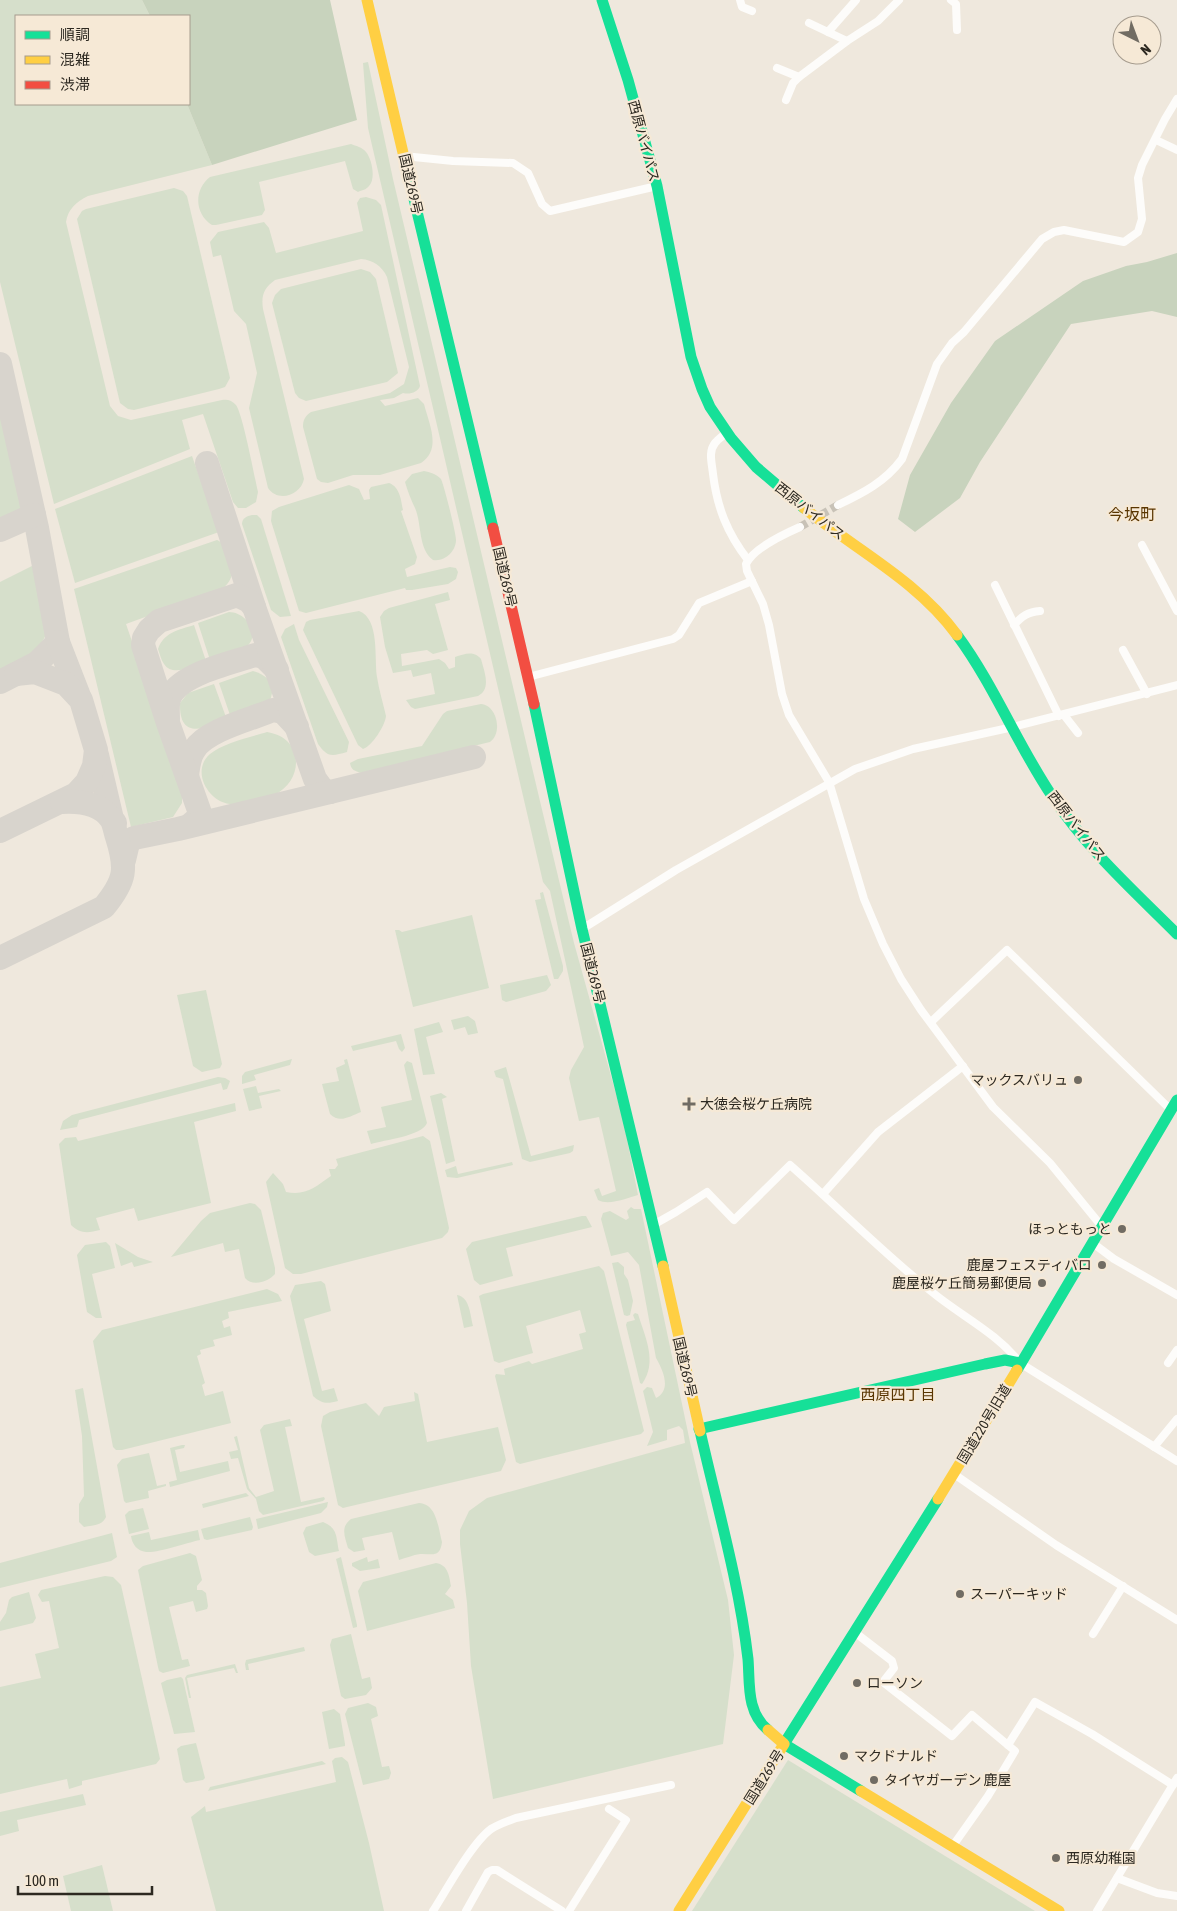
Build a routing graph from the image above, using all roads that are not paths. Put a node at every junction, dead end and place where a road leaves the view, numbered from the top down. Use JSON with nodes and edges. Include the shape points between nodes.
{"nodes":[{"id":1,"x":367,"y":0,"type":"edge"},
{"id":2,"x":602,"y":0,"type":"edge"},
{"id":3,"x":740,"y":0,"type":"edge"},
{"id":4,"x":856,"y":0,"type":"edge"},
{"id":5,"x":899,"y":0,"type":"edge"},
{"id":6,"x":951,"y":0,"type":"edge"},
{"id":7,"x":752,"y":11,"type":"dead end"},
{"id":8,"x":809,"y":23,"type":"dead end"},
{"id":9,"x":957,"y":30,"type":"dead end"},
{"id":10,"x":828,"y":32,"type":"junction"},
{"id":11,"x":847,"y":41,"type":"junction"},
{"id":12,"x":777,"y":68,"type":"dead end"},
{"id":13,"x":799,"y":77,"type":"junction"},
{"id":14,"x":1177,"y":99,"type":"edge"},
{"id":15,"x":786,"y":100,"type":"dead end"},
{"id":16,"x":1156,"y":140,"type":"junction"},
{"id":17,"x":1177,"y":150,"type":"edge"},
{"id":18,"x":404,"y":156,"type":"junction"},
{"id":19,"x":657,"y":186,"type":"junction"},
{"id":20,"x":727,"y":432,"type":"junction"},
{"id":21,"x":838,"y":506,"type":"tunnel mouth"},
{"id":22,"x":800,"y":527,"type":"tunnel mouth"},
{"id":23,"x":1142,"y":545,"type":"dead end"},
{"id":24,"x":748,"y":560,"type":"junction"},
{"id":25,"x":752,"y":581,"type":"junction"},
{"id":26,"x":995,"y":584,"type":"dead end"},
{"id":27,"x":1040,"y":611,"type":"dead end"},
{"id":28,"x":1177,"y":611,"type":"edge"},
{"id":29,"x":1014,"y":625,"type":"junction"},
{"id":30,"x":1123,"y":650,"type":"dead end"},
{"id":31,"x":528,"y":677,"type":"junction"},
{"id":32,"x":1177,"y":686,"type":"edge"},
{"id":33,"x":1147,"y":694,"type":"junction"},
{"id":34,"x":1061,"y":715,"type":"junction"},
{"id":35,"x":1012,"y":727,"type":"junction"},
{"id":36,"x":1078,"y":733,"type":"dead end"},
{"id":37,"x":829,"y":782,"type":"junction"},
{"id":38,"x":582,"y":929,"type":"junction"},
{"id":39,"x":1177,"y":934,"type":"edge"},
{"id":40,"x":931,"y":1022,"type":"junction"},
{"id":41,"x":963,"y":1066,"type":"junction"},
{"id":42,"x":1174,"y":1105,"type":"edge"},
{"id":43,"x":823,"y":1194,"type":"junction"},
{"id":44,"x":653,"y":1225,"type":"junction"},
{"id":45,"x":1103,"y":1228,"type":"junction"},
{"id":46,"x":1094,"y":1244,"type":"junction"},
{"id":47,"x":1177,"y":1295,"type":"edge"},
{"id":48,"x":1177,"y":1350,"type":"edge"},
{"id":49,"x":1020,"y":1363,"type":"junction"},
{"id":50,"x":1168,"y":1364,"type":"dead end"},
{"id":51,"x":1177,"y":1419,"type":"edge"},
{"id":52,"x":699,"y":1429,"type":"junction"},
{"id":53,"x":1154,"y":1447,"type":"junction"},
{"id":54,"x":1177,"y":1461,"type":"edge"},
{"id":55,"x":954,"y":1474,"type":"junction"},
{"id":56,"x":1122,"y":1586,"type":"junction"},
{"id":57,"x":1177,"y":1620,"type":"edge"},
{"id":58,"x":853,"y":1631,"type":"junction"},
{"id":59,"x":1093,"y":1634,"type":"dead end"},
{"id":60,"x":784,"y":1744,"type":"junction"},
{"id":61,"x":1008,"y":1745,"type":"junction"},
{"id":62,"x":1175,"y":1781,"type":"edge"},
{"id":63,"x":671,"y":1785,"type":"dead end"},
{"id":64,"x":609,"y":1809,"type":"dead end"},
{"id":65,"x":952,"y":1847,"type":"junction"},
{"id":66,"x":1117,"y":1878,"type":"junction"},
{"id":67,"x":1177,"y":1896,"type":"edge"},
{"id":68,"x":433,"y":1911,"type":"edge"},
{"id":69,"x":466,"y":1911,"type":"edge"},
{"id":70,"x":562,"y":1911,"type":"edge"},
{"id":71,"x":569,"y":1911,"type":"edge"},
{"id":72,"x":679,"y":1911,"type":"edge"},
{"id":73,"x":1059,"y":1911,"type":"edge"},
{"id":74,"x":1097,"y":1911,"type":"edge"}],
"edges":[{"from":1,"to":18,"type":"main road","name":"国道269号"},
{"from":2,"to":19,"type":"main road","name":"西原バイパス"},
{"from":3,"to":7,"type":"street","via":[[742,7]]},
{"from":4,"to":10,"type":"street"},
{"from":5,"to":11,"type":"street","via":[[878,21]]},
{"from":6,"to":9,"type":"street","via":[[956,4]]},
{"from":8,"to":10,"type":"street"},
{"from":10,"to":11,"type":"street"},
{"from":11,"to":13,"type":"street"},
{"from":12,"to":13,"type":"street"},
{"from":13,"to":15,"type":"street"},
{"from":14,"to":16,"type":"street"},
{"from":16,"to":17,"type":"street"},
{"from":16,"to":21,"type":"street","via":[[1138,178],[1142,219],[1138,232],[1124,242],[1064,230],[1042,239],[937,364],[902,459],[893,472],[876,486]]},
{"from":18,"to":19,"type":"street","via":[[513,163],[528,173],[542,204],[550,211]]},
{"from":18,"to":31,"type":"main road","name":"国道269号"},
{"from":19,"to":20,"type":"main road","name":"西原バイパス","via":[[691,357],[710,407]]},
{"from":20,"to":24,"type":"street","via":[[714,444],[710,457],[716,494],[729,531]]},
{"from":20,"to":35,"type":"main road","name":"西原バイパス","via":[[746,456],[784,492],[937,610],[984,672]]},
{"from":22,"to":24,"type":"street"},
{"from":23,"to":28,"type":"street"},
{"from":24,"to":25,"type":"street","via":[[746,564]]},
{"from":25,"to":31,"type":"street","via":[[699,603],[679,635],[673,639]]},
{"from":25,"to":37,"type":"street","via":[[769,625],[789,715]]},
{"from":26,"to":29,"type":"street"},
{"from":27,"to":29,"type":"street","via":[[1022,616]]},
{"from":29,"to":34,"type":"street"},
{"from":30,"to":33,"type":"street"},
{"from":31,"to":38,"type":"main road","name":"国道269号"},
{"from":32,"to":33,"type":"street"},
{"from":33,"to":34,"type":"street"},
{"from":34,"to":35,"type":"street"},
{"from":34,"to":36,"type":"street"},
{"from":35,"to":37,"type":"street","via":[[913,749],[855,769]]},
{"from":35,"to":39,"type":"main road","name":"西原バイパス","via":[[1051,795],[1085,841]]},
{"from":37,"to":38,"type":"street","via":[[676,870]]},
{"from":37,"to":40,"type":"street","via":[[864,899],[882,944]]},
{"from":38,"to":44,"type":"main road","name":"国道269号"},
{"from":40,"to":41,"type":"street"},
{"from":40,"to":42,"type":"street","via":[[1007,950]]},
{"from":41,"to":43,"type":"street","via":[[878,1132]]},
{"from":41,"to":45,"type":"street","via":[[993,1107],[1050,1163]]},
{"from":42,"to":45,"type":"main road","name":"国道220号旧道"},
{"from":43,"to":44,"type":"street","via":[[790,1166],[734,1220],[707,1192]]},
{"from":43,"to":49,"type":"street","via":[[899,1265],[1009,1349]]},
{"from":44,"to":52,"type":"main road","name":"国道269号"},
{"from":45,"to":46,"type":"main road","name":"国道220号旧道"},
{"from":46,"to":47,"type":"street"},
{"from":46,"to":49,"type":"main road","name":"国道220号旧道"},
{"from":48,"to":50,"type":"street"},
{"from":49,"to":52,"type":"main road","via":[[1005,1360],[985,1364]]},
{"from":49,"to":53,"type":"street"},
{"from":49,"to":55,"type":"main road","name":"国道220号旧道"},
{"from":51,"to":53,"type":"street"},
{"from":52,"to":60,"type":"main road","name":"国道269号","via":[[742,1614],[749,1694],[764,1727]]},
{"from":53,"to":54,"type":"street"},
{"from":55,"to":56,"type":"street"},
{"from":55,"to":58,"type":"main road","name":"国道220号旧道"},
{"from":56,"to":57,"type":"street"},
{"from":56,"to":59,"type":"street"},
{"from":58,"to":60,"type":"main road","name":"国道220号旧道"},
{"from":58,"to":61,"type":"street","via":[[892,1661],[894,1668],[883,1682],[952,1736],[972,1715]]},
{"from":60,"to":65,"type":"main road"},
{"from":60,"to":72,"type":"main road","name":"国道269号"},
{"from":61,"to":62,"type":"street","via":[[1035,1702]]},
{"from":61,"to":65,"type":"street","via":[[1015,1751]]},
{"from":62,"to":66,"type":"street"},
{"from":63,"to":68,"type":"street","via":[[516,1818],[491,1830],[478,1842]]},
{"from":64,"to":71,"type":"street","via":[[626,1820]]},
{"from":65,"to":73,"type":"main road"},
{"from":66,"to":67,"type":"street","via":[[1157,1893]]},
{"from":66,"to":74,"type":"street"},
{"from":69,"to":70,"type":"street","via":[[488,1872],[497,1870]]}]}
